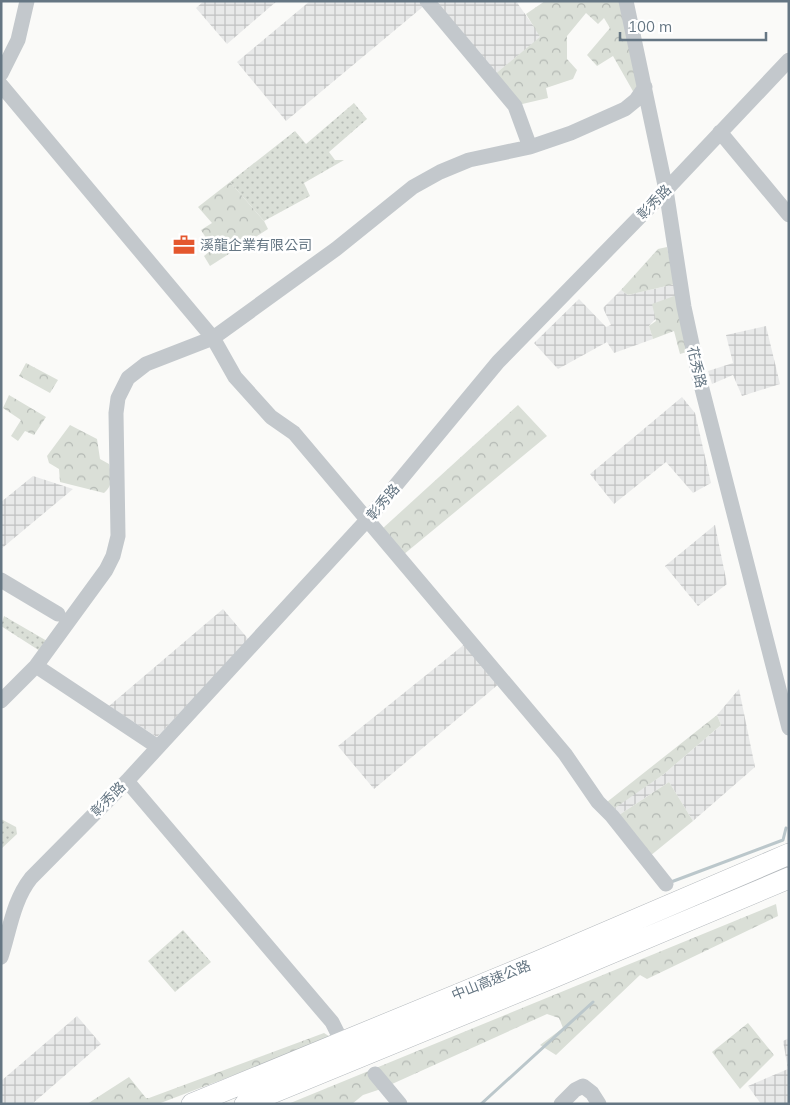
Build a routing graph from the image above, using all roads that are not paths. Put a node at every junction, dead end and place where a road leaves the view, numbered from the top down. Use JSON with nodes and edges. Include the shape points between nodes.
{"nodes":[{"id":1,"x":27,"y":1,"type":"edge"},
{"id":2,"x":428,"y":1,"type":"edge"},
{"id":3,"x":626,"y":1,"type":"edge"},
{"id":4,"x":789,"y":60,"type":"edge"},
{"id":5,"x":1,"y":74,"type":"edge"},
{"id":6,"x":1,"y":85,"type":"edge"},
{"id":7,"x":645,"y":87,"type":"junction"},
{"id":8,"x":720,"y":132,"type":"junction"},
{"id":9,"x":530,"y":147,"type":"junction"},
{"id":10,"x":666,"y":190,"type":"junction"},
{"id":11,"x":789,"y":215,"type":"edge"},
{"id":12,"x":213,"y":338,"type":"junction"},
{"id":13,"x":368,"y":520,"type":"junction"},
{"id":14,"x":1,"y":580,"type":"edge"},
{"id":15,"x":58,"y":614,"type":"dead end"},
{"id":16,"x":36,"y":666,"type":"junction"},
{"id":17,"x":3,"y":697,"type":"edge"},
{"id":18,"x":789,"y":728,"type":"edge"},
{"id":19,"x":158,"y":747,"type":"junction"},
{"id":20,"x":127,"y":781,"type":"junction"},
{"id":21,"x":789,"y":854,"type":"edge"},
{"id":22,"x":789,"y":878,"type":"edge"},
{"id":23,"x":666,"y":884,"type":"dead end"},
{"id":24,"x":1,"y":957,"type":"edge"},
{"id":25,"x":336,"y":1032,"type":"dead end"},
{"id":26,"x":375,"y":1074,"type":"dead end"},
{"id":27,"x":192,"y":1104,"type":"edge"},
{"id":28,"x":244,"y":1104,"type":"edge"},
{"id":29,"x":400,"y":1104,"type":"edge"},
{"id":30,"x":562,"y":1104,"type":"edge"},
{"id":31,"x":599,"y":1104,"type":"edge"}],
"edges":[{"from":1,"to":5,"type":"street","via":[[18,40]]},
{"from":2,"to":9,"type":"street","via":[[515,106]]},
{"from":3,"to":7,"type":"street","name":"花秀路"},
{"from":4,"to":8,"type":"street","name":"彰秀路"},
{"from":6,"to":12,"type":"street"},
{"from":7,"to":9,"type":"street","via":[[625,109]]},
{"from":7,"to":10,"type":"street","name":"花秀路"},
{"from":8,"to":10,"type":"street","name":"彰秀路"},
{"from":8,"to":11,"type":"street"},
{"from":9,"to":12,"type":"street","via":[[469,160],[413,186],[336,249]]},
{"from":10,"to":13,"type":"street","name":"彰秀路","via":[[498,362]]},
{"from":10,"to":18,"type":"street","name":"花秀路","via":[[684,307],[700,381]]},
{"from":12,"to":13,"type":"street","via":[[235,377],[270,416],[294,432]]},
{"from":12,"to":16,"type":"street","via":[[146,364],[124,384],[116,413],[116,546],[106,570]]},
{"from":13,"to":19,"type":"street","name":"彰秀路"},
{"from":13,"to":23,"type":"street","via":[[565,754],[598,802]]},
{"from":14,"to":15,"type":"street"},
{"from":16,"to":17,"type":"street"},
{"from":16,"to":19,"type":"street"},
{"from":19,"to":20,"type":"street","name":"彰秀路"},
{"from":20,"to":24,"type":"street","name":"彰秀路","via":[[21,890]]},
{"from":20,"to":25,"type":"street","via":[[332,1022]]},
{"from":21,"to":27,"type":"highway","name":"中山高速公路"},
{"from":22,"to":28,"type":"highway","name":"中山高速公路"},
{"from":26,"to":29,"type":"street"},
{"from":30,"to":31,"type":"street","via":[[582,1086]]}]}
